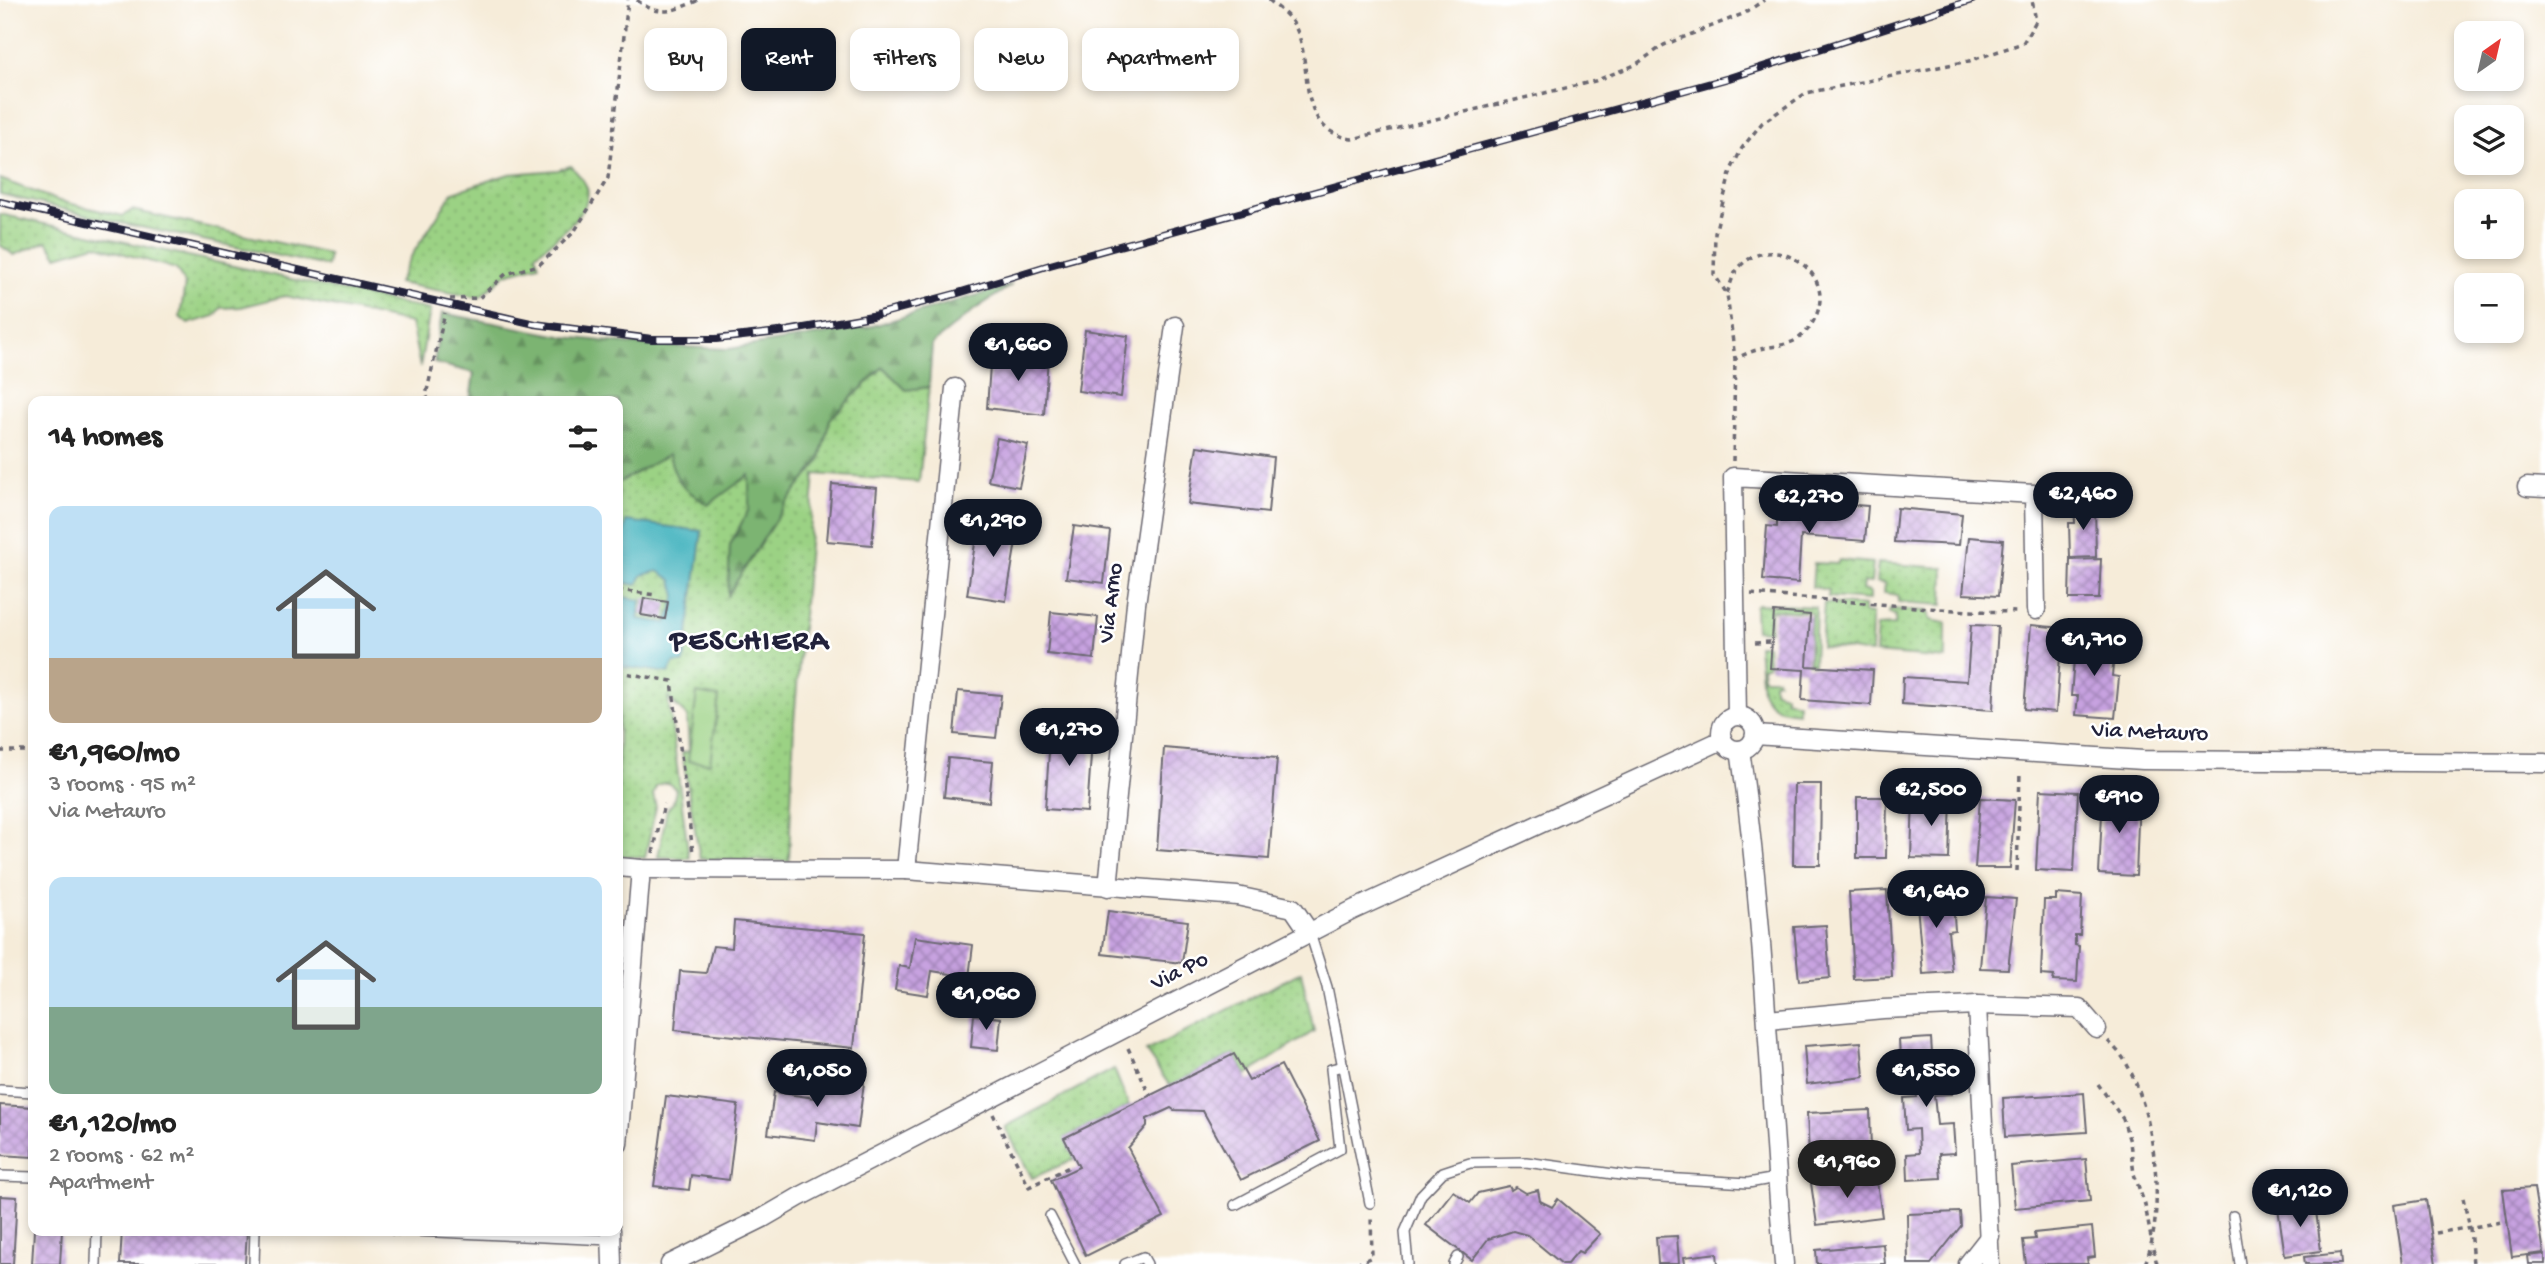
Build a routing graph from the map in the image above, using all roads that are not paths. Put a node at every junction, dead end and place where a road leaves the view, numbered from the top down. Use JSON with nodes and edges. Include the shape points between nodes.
{"nodes":[{"id":1,"x":1175,"y":326,"type":"dead end"},
{"id":2,"x":954,"y":387,"type":"dead end"},
{"id":3,"x":2526,"y":487,"type":"dead end"},
{"id":4,"x":2545,"y":488,"type":"edge"},
{"id":5,"x":2036,"y":610,"type":"road end"},
{"id":6,"x":1737,"y":716,"type":"junction"},
{"id":7,"x":1755,"y":735,"type":"junction"},
{"id":8,"x":1722,"y":740,"type":"junction"},
{"id":9,"x":1740,"y":750,"type":"junction"},
{"id":10,"x":2545,"y":763,"type":"edge"},
{"id":11,"x":623,"y":867,"type":"edge"},
{"id":12,"x":645,"y":869,"type":"junction"},
{"id":13,"x":906,"y":870,"type":"junction"},
{"id":14,"x":1108,"y":887,"type":"junction"},
{"id":15,"x":1311,"y":933,"type":"junction"},
{"id":16,"x":1977,"y":1005,"type":"junction"},
{"id":17,"x":1768,"y":1020,"type":"junction"},
{"id":18,"x":623,"y":1023,"type":"edge"},
{"id":19,"x":2097,"y":1029,"type":"road end"},
{"id":20,"x":1343,"y":1066,"type":"junction"},
{"id":21,"x":0,"y":1090,"type":"edge"},
{"id":22,"x":28,"y":1092,"type":"edge"},
{"id":23,"x":0,"y":1176,"type":"edge"},
{"id":24,"x":28,"y":1177,"type":"edge"},
{"id":25,"x":1777,"y":1178,"type":"junction"},
{"id":26,"x":1370,"y":1203,"type":"road end"},
{"id":27,"x":1235,"y":1205,"type":"dead end"},
{"id":28,"x":1050,"y":1216,"type":"dead end"},
{"id":29,"x":2233,"y":1216,"type":"dead end"},
{"id":30,"x":97,"y":1236,"type":"edge"},
{"id":31,"x":255,"y":1236,"type":"edge"},
{"id":32,"x":610,"y":1236,"type":"edge"},
{"id":33,"x":1990,"y":1236,"type":"junction"},
{"id":34,"x":96,"y":1264,"type":"edge"},
{"id":35,"x":254,"y":1264,"type":"edge"},
{"id":36,"x":612,"y":1264,"type":"edge"},
{"id":37,"x":670,"y":1264,"type":"edge"},
{"id":38,"x":1075,"y":1264,"type":"edge"},
{"id":39,"x":1125,"y":1264,"type":"edge"},
{"id":40,"x":1147,"y":1264,"type":"edge"},
{"id":41,"x":1408,"y":1264,"type":"edge"},
{"id":42,"x":1784,"y":1264,"type":"edge"},
{"id":43,"x":1968,"y":1264,"type":"edge"},
{"id":44,"x":1990,"y":1264,"type":"edge"},
{"id":45,"x":2240,"y":1264,"type":"edge"}],
"edges":[{"from":1,"to":14,"type":"street","name":"Via Arno","via":[[1136,604]]},
{"from":2,"to":13,"type":"street"},
{"from":3,"to":4,"type":"street"},
{"from":5,"to":6,"type":"street","via":[[2034,494],[1733,477]]},
{"from":6,"to":7,"type":"street","via":[[1752,723]]},
{"from":6,"to":8,"type":"street","via":[[1726,719]]},
{"from":7,"to":9,"type":"street","via":[[1750,745]]},
{"from":7,"to":10,"type":"street","name":"Via Metauro","via":[[2143,760]]},
{"from":8,"to":9,"type":"street","via":[[1729,748]]},
{"from":8,"to":15,"type":"street","name":"Via Po"},
{"from":9,"to":17,"type":"street"},
{"from":11,"to":12,"type":"street"},
{"from":12,"to":13,"type":"street"},
{"from":12,"to":18,"type":"street"},
{"from":13,"to":14,"type":"street"},
{"from":14,"to":15,"type":"street","via":[[1237,896],[1293,908]]},
{"from":15,"to":20,"type":"lane"},
{"from":15,"to":37,"type":"street","name":"Via Po"},
{"from":16,"to":17,"type":"street"},
{"from":16,"to":19,"type":"street","via":[[2079,1008]]},
{"from":16,"to":33,"type":"street"},
{"from":17,"to":25,"type":"street"},
{"from":20,"to":26,"type":"lane"},
{"from":20,"to":27,"type":"lane","via":[[1331,1069],[1340,1149]]},
{"from":21,"to":22,"type":"lane"},
{"from":23,"to":24,"type":"lane"},
{"from":25,"to":41,"type":"lane","via":[[1748,1183],[1628,1177],[1526,1162],[1470,1163],[1443,1172],[1421,1195],[1405,1232]]},
{"from":25,"to":42,"type":"street"},
{"from":28,"to":38,"type":"lane"},
{"from":29,"to":45,"type":"lane"},
{"from":30,"to":34,"type":"lane"},
{"from":31,"to":35,"type":"lane"},
{"from":32,"to":36,"type":"street"},
{"from":33,"to":43,"type":"street"},
{"from":33,"to":44,"type":"street"},
{"from":39,"to":40,"type":"lane","via":[[1143,1257]]}]}
